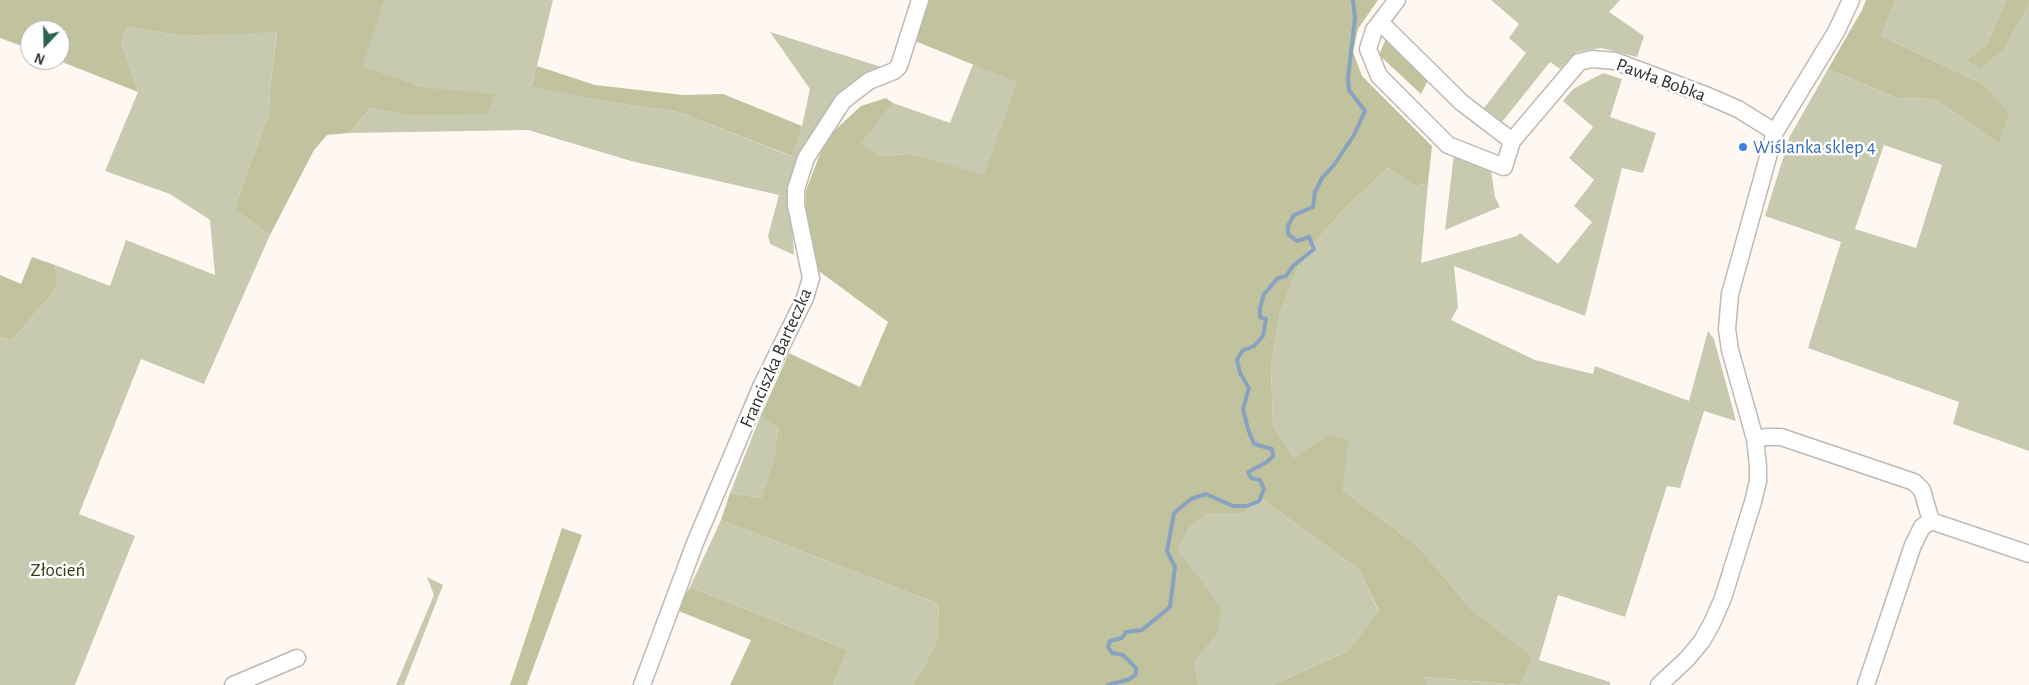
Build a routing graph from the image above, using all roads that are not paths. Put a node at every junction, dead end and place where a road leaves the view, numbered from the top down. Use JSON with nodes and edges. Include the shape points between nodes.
{"nodes":[{"id":1,"x":920,"y":0,"type":"edge"},
{"id":2,"x":1397,"y":0,"type":"edge"},
{"id":3,"x":1851,"y":0,"type":"edge"},
{"id":4,"x":1380,"y":22,"type":"junction"},
{"id":5,"x":1775,"y":132,"type":"junction"},
{"id":6,"x":1512,"y":141,"type":"junction"},
{"id":7,"x":1755,"y":439,"type":"junction"},
{"id":8,"x":1931,"y":521,"type":"junction"},
{"id":9,"x":2029,"y":554,"type":"edge"},
{"id":10,"x":297,"y":658,"type":"dead end"},
{"id":11,"x":232,"y":685,"type":"edge"},
{"id":12,"x":642,"y":685,"type":"edge"},
{"id":13,"x":1659,"y":685,"type":"edge"},
{"id":14,"x":1866,"y":685,"type":"edge"}],
"edges":[{"from":1,"to":12,"type":"street","name":"Franciszka Barteczka","via":[[899,66],[869,81],[843,101],[806,158],[796,188],[796,205],[811,278],[805,298],[761,387],[695,543]]},
{"from":2,"to":4,"type":"street"},
{"from":3,"to":5,"type":"street","via":[[1836,32]]},
{"from":4,"to":6,"type":"street","via":[[1461,102]]},
{"from":4,"to":6,"type":"street","name":"Pawła Bobka","via":[[1368,49],[1378,76],[1448,145],[1504,167]]},
{"from":5,"to":6,"type":"street","name":"Pawła Bobka","via":[[1738,109],[1708,96],[1615,61],[1592,59],[1579,62]]},
{"from":5,"to":7,"type":"street","via":[[1728,311],[1730,350]]},
{"from":7,"to":8,"type":"street","via":[[1781,437],[1914,482],[1922,490]]},
{"from":7,"to":13,"type":"street","via":[[1758,481],[1724,598],[1702,642]]},
{"from":8,"to":9,"type":"street"},
{"from":8,"to":14,"type":"street","via":[[1922,527],[1913,545]]},
{"from":10,"to":11,"type":"street"}]}
